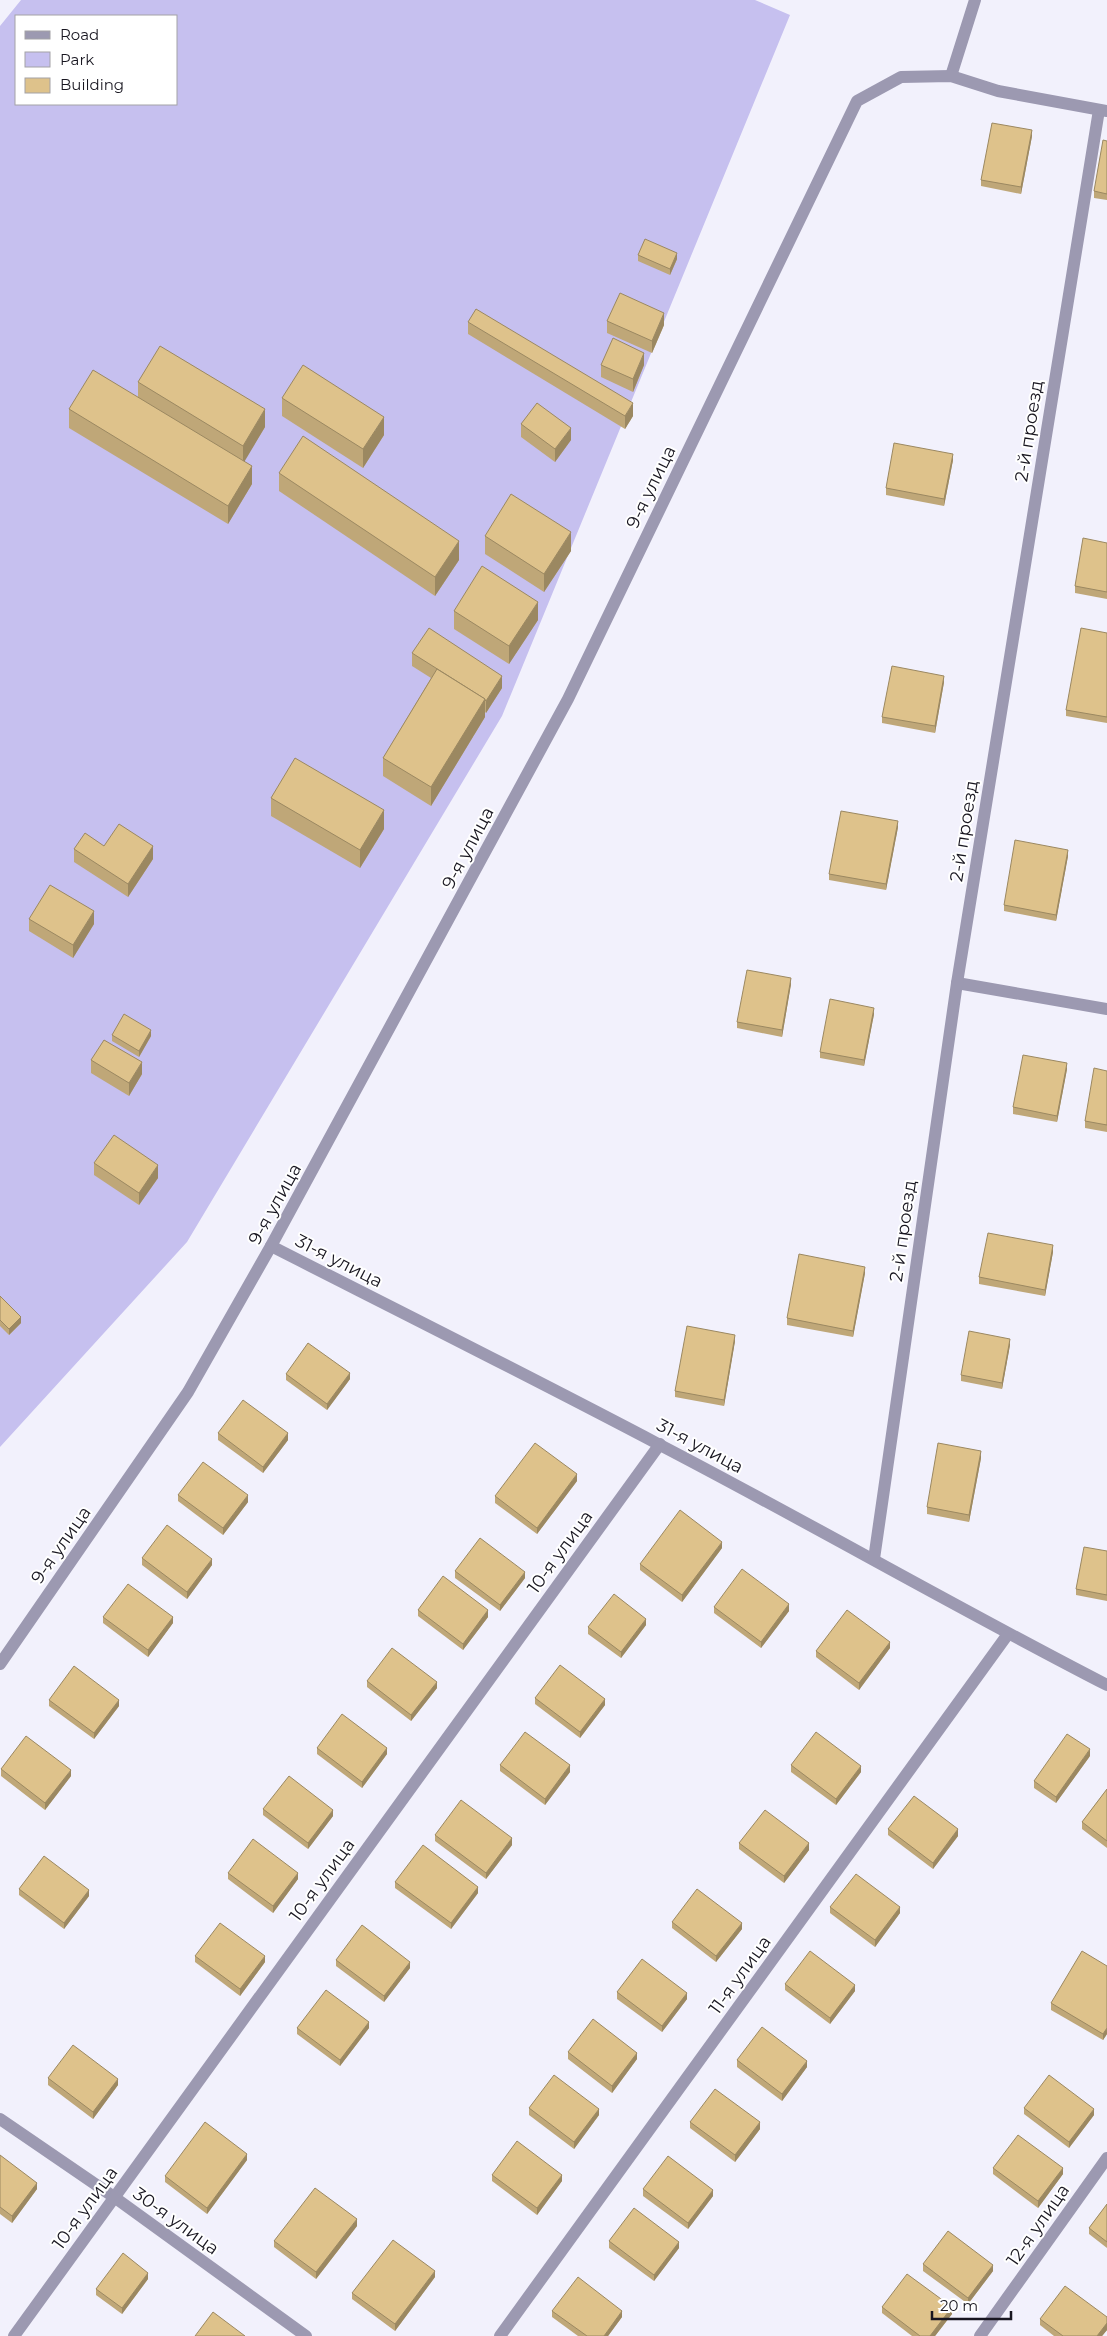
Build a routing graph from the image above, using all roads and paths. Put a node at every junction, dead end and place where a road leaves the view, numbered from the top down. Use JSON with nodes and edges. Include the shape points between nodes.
{"nodes":[{"id":1,"x":975,"y":0,"type":"edge"},
{"id":2,"x":951,"y":76,"type":"junction"},
{"id":3,"x":1103,"y":110,"type":"edge"},
{"id":4,"x":957,"y":983,"type":"junction"},
{"id":5,"x":1107,"y":1009,"type":"edge"},
{"id":6,"x":271,"y":1246,"type":"junction"},
{"id":7,"x":660,"y":1444,"type":"junction"},
{"id":8,"x":874,"y":1559,"type":"junction"},
{"id":9,"x":1008,"y":1634,"type":"junction"},
{"id":10,"x":0,"y":1664,"type":"edge"},
{"id":11,"x":1107,"y":1685,"type":"edge"},
{"id":12,"x":0,"y":2119,"type":"edge"},
{"id":13,"x":1107,"y":2158,"type":"edge"},
{"id":14,"x":114,"y":2197,"type":"junction"},
{"id":15,"x":14,"y":2336,"type":"edge"},
{"id":16,"x":306,"y":2336,"type":"edge"},
{"id":17,"x":500,"y":2336,"type":"edge"},
{"id":18,"x":980,"y":2336,"type":"edge"}],
"edges":[{"from":1,"to":2,"type":"street"},
{"from":2,"to":3,"type":"street","name":"9-я улица","via":[[998,91]]},
{"from":2,"to":6,"type":"street","name":"9-я улица","via":[[901,77],[857,102],[568,699]]},
{"from":3,"to":4,"type":"street","name":"2-й проезд"},
{"from":4,"to":5,"type":"street"},
{"from":4,"to":8,"type":"street","name":"2-й проезд"},
{"from":6,"to":7,"type":"street","name":"31-я улица"},
{"from":6,"to":10,"type":"street","name":"9-я улица","via":[[188,1392]]},
{"from":7,"to":8,"type":"street","name":"31-я улица"},
{"from":7,"to":14,"type":"street","name":"10-я улица"},
{"from":8,"to":9,"type":"street","name":"31-я улица"},
{"from":9,"to":11,"type":"street","name":"31-я улица"},
{"from":9,"to":17,"type":"street","name":"11-я улица"},
{"from":12,"to":14,"type":"street","name":"30-я улица"},
{"from":13,"to":18,"type":"street","name":"12-я улица"},
{"from":14,"to":15,"type":"street","name":"10-я улица"},
{"from":14,"to":16,"type":"street","name":"30-я улица"}]}
